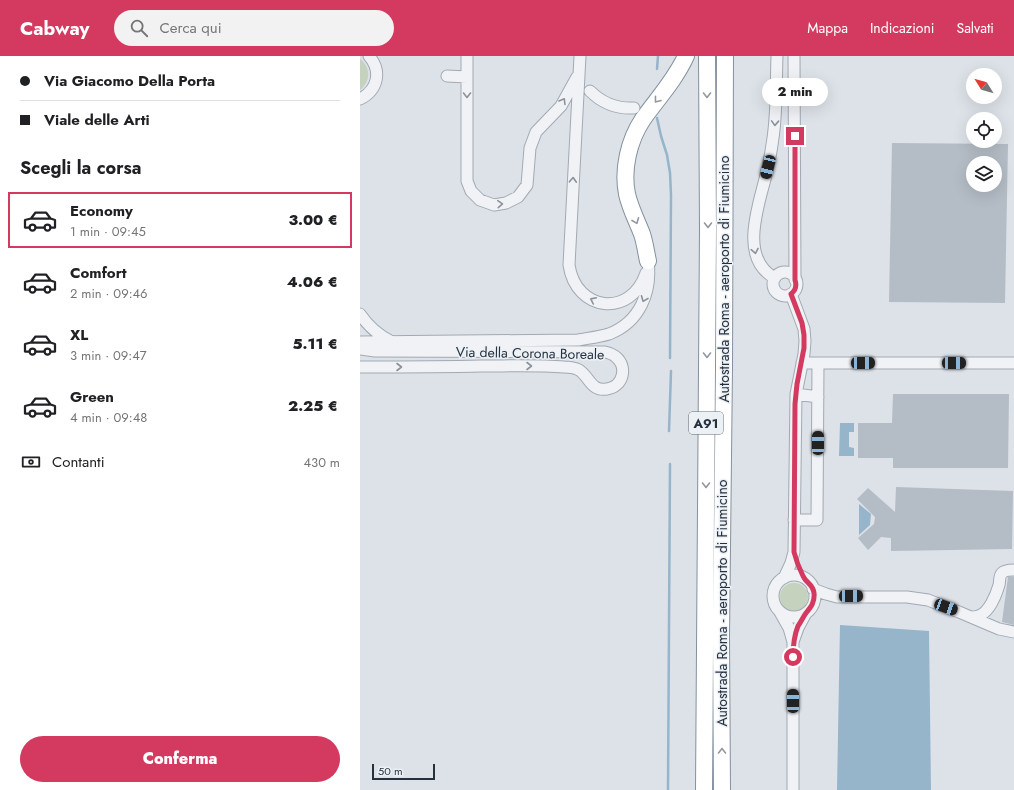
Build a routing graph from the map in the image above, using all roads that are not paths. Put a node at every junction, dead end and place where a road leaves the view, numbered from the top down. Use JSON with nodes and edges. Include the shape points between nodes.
{"nodes":[{"id":1,"x":369,"y":56,"type":"edge"},
{"id":2,"x":467,"y":56,"type":"edge"},
{"id":3,"x":580,"y":56,"type":"edge"},
{"id":4,"x":686,"y":56,"type":"edge"},
{"id":5,"x":707,"y":56,"type":"edge"},
{"id":6,"x":725,"y":56,"type":"edge"},
{"id":7,"x":777,"y":56,"type":"edge"},
{"id":8,"x":794,"y":56,"type":"edge"},
{"id":9,"x":579,"y":74,"type":"junction"},
{"id":10,"x":447,"y":76,"type":"dead end"},
{"id":11,"x":467,"y":77,"type":"junction"},
{"id":12,"x":590,"y":92,"type":"dead end"},
{"id":13,"x":361,"y":101,"type":"edge"},
{"id":14,"x":634,"y":108,"type":"dead end"},
{"id":15,"x":648,"y":261,"type":"junction"},
{"id":16,"x":775,"y":278,"type":"junction"},
{"id":17,"x":795,"y":280,"type":"junction"},
{"id":18,"x":791,"y":294,"type":"junction"},
{"id":19,"x":360,"y":314,"type":"edge"},
{"id":20,"x":360,"y":342,"type":"edge"},
{"id":21,"x":392,"y":342,"type":"junction"},
{"id":22,"x":360,"y":349,"type":"edge"},
{"id":23,"x":802,"y":363,"type":"junction"},
{"id":24,"x":818,"y":363,"type":"junction"},
{"id":25,"x":1014,"y":363,"type":"edge"},
{"id":26,"x":360,"y":367,"type":"edge"},
{"id":27,"x":796,"y":394,"type":"junction"},
{"id":28,"x":818,"y":397,"type":"junction"},
{"id":29,"x":794,"y":520,"type":"junction"},
{"id":30,"x":794,"y":552,"type":"junction"},
{"id":31,"x":1014,"y":570,"type":"edge"},
{"id":32,"x":784,"y":578,"type":"junction"},
{"id":33,"x":804,"y":578,"type":"junction"},
{"id":34,"x":813,"y":588,"type":"junction"},
{"id":35,"x":837,"y":597,"type":"junction"},
{"id":36,"x":993,"y":602,"type":"junction"},
{"id":37,"x":809,"y":610,"type":"junction"},
{"id":38,"x":780,"y":612,"type":"junction"},
{"id":39,"x":972,"y":617,"type":"junction"},
{"id":40,"x":999,"y":629,"type":"junction"},
{"id":41,"x":1014,"y":632,"type":"edge"},
{"id":42,"x":793,"y":642,"type":"junction"},
{"id":43,"x":704,"y":790,"type":"edge"},
{"id":44,"x":722,"y":790,"type":"edge"},
{"id":45,"x":793,"y":790,"type":"edge"}],
"edges":[{"from":1,"to":13,"type":"street","via":[[376,69],[377,78],[369,94]]},
{"from":2,"to":11,"type":"street"},
{"from":3,"to":9,"type":"street"},
{"from":4,"to":15,"type":"highway","one_way":true,"via":[[670,84],[638,127],[628,154],[627,194],[642,235]]},
{"from":5,"to":43,"type":"highway","name":"Autostrada Roma - aeroporto di Fiumicino","number":"A91","one_way":true},
{"from":44,"to":6,"type":"highway","name":"Autostrada Roma - aeroporto di Fiumicino","number":"A91","one_way":true},
{"from":7,"to":16,"type":"street","one_way":true,"via":[[774,136],[754,236],[759,263],[765,272]]},
{"from":8,"to":17,"type":"street"},
{"from":11,"to":9,"type":"street","one_way":true,"via":[[467,181],[471,191],[480,200],[494,205],[518,197],[527,185],[530,148],[536,132],[561,106]]},
{"from":15,"to":9,"type":"street","one_way":true,"via":[[644,279],[637,290],[628,298],[616,303],[597,303],[578,289],[572,278],[569,265]]},
{"from":10,"to":11,"type":"street"},
{"from":12,"to":14,"type":"street","via":[[612,106]]},
{"from":15,"to":21,"type":"street","name":"Via della Corona Boreale","one_way":true,"via":[[648,287],[637,312],[618,329],[602,336],[578,340]]},
{"from":16,"to":17,"type":"street","via":[[787,273]]},
{"from":16,"to":18,"type":"street","via":[[773,286],[776,293],[783,296]]},
{"from":17,"to":18,"type":"street","via":[[796,286]]},
{"from":18,"to":23,"type":"street","via":[[804,329]]},
{"from":19,"to":21,"type":"street","via":[[372,329]]},
{"from":20,"to":21,"type":"street","name":"Via della Corona Boreale"},
{"from":26,"to":22,"type":"street","name":"Via della Corona Boreale","one_way":true,"via":[[575,368],[592,384],[604,390],[616,386],[623,372],[619,360],[605,352]]},
{"from":23,"to":24,"type":"street"},
{"from":23,"to":27,"type":"street"},
{"from":24,"to":25,"type":"street"},
{"from":24,"to":28,"type":"street"},
{"from":27,"to":28,"type":"street"},
{"from":27,"to":29,"type":"street"},
{"from":28,"to":29,"type":"street","via":[[817,520]]},
{"from":29,"to":30,"type":"street"},
{"from":30,"to":32,"type":"street"},
{"from":30,"to":33,"type":"street"},
{"from":31,"to":36,"type":"street","via":[[1003,572],[1000,576]]},
{"from":32,"to":33,"type":"street","via":[[795,575]]},
{"from":32,"to":38,"type":"street","via":[[776,585],[773,599]]},
{"from":33,"to":34,"type":"street"},
{"from":34,"to":35,"type":"street"},
{"from":34,"to":37,"type":"street","via":[[814,598]]},
{"from":35,"to":37,"type":"street"},
{"from":35,"to":39,"type":"street","via":[[907,597],[928,600]]},
{"from":36,"to":39,"type":"street","via":[[986,611]]},
{"from":36,"to":40,"type":"street","via":[[990,616]]},
{"from":37,"to":38,"type":"street","via":[[794,617]]},
{"from":37,"to":42,"type":"street"},
{"from":38,"to":42,"type":"street"},
{"from":39,"to":40,"type":"street"},
{"from":40,"to":41,"type":"street"},
{"from":42,"to":45,"type":"street"}]}
